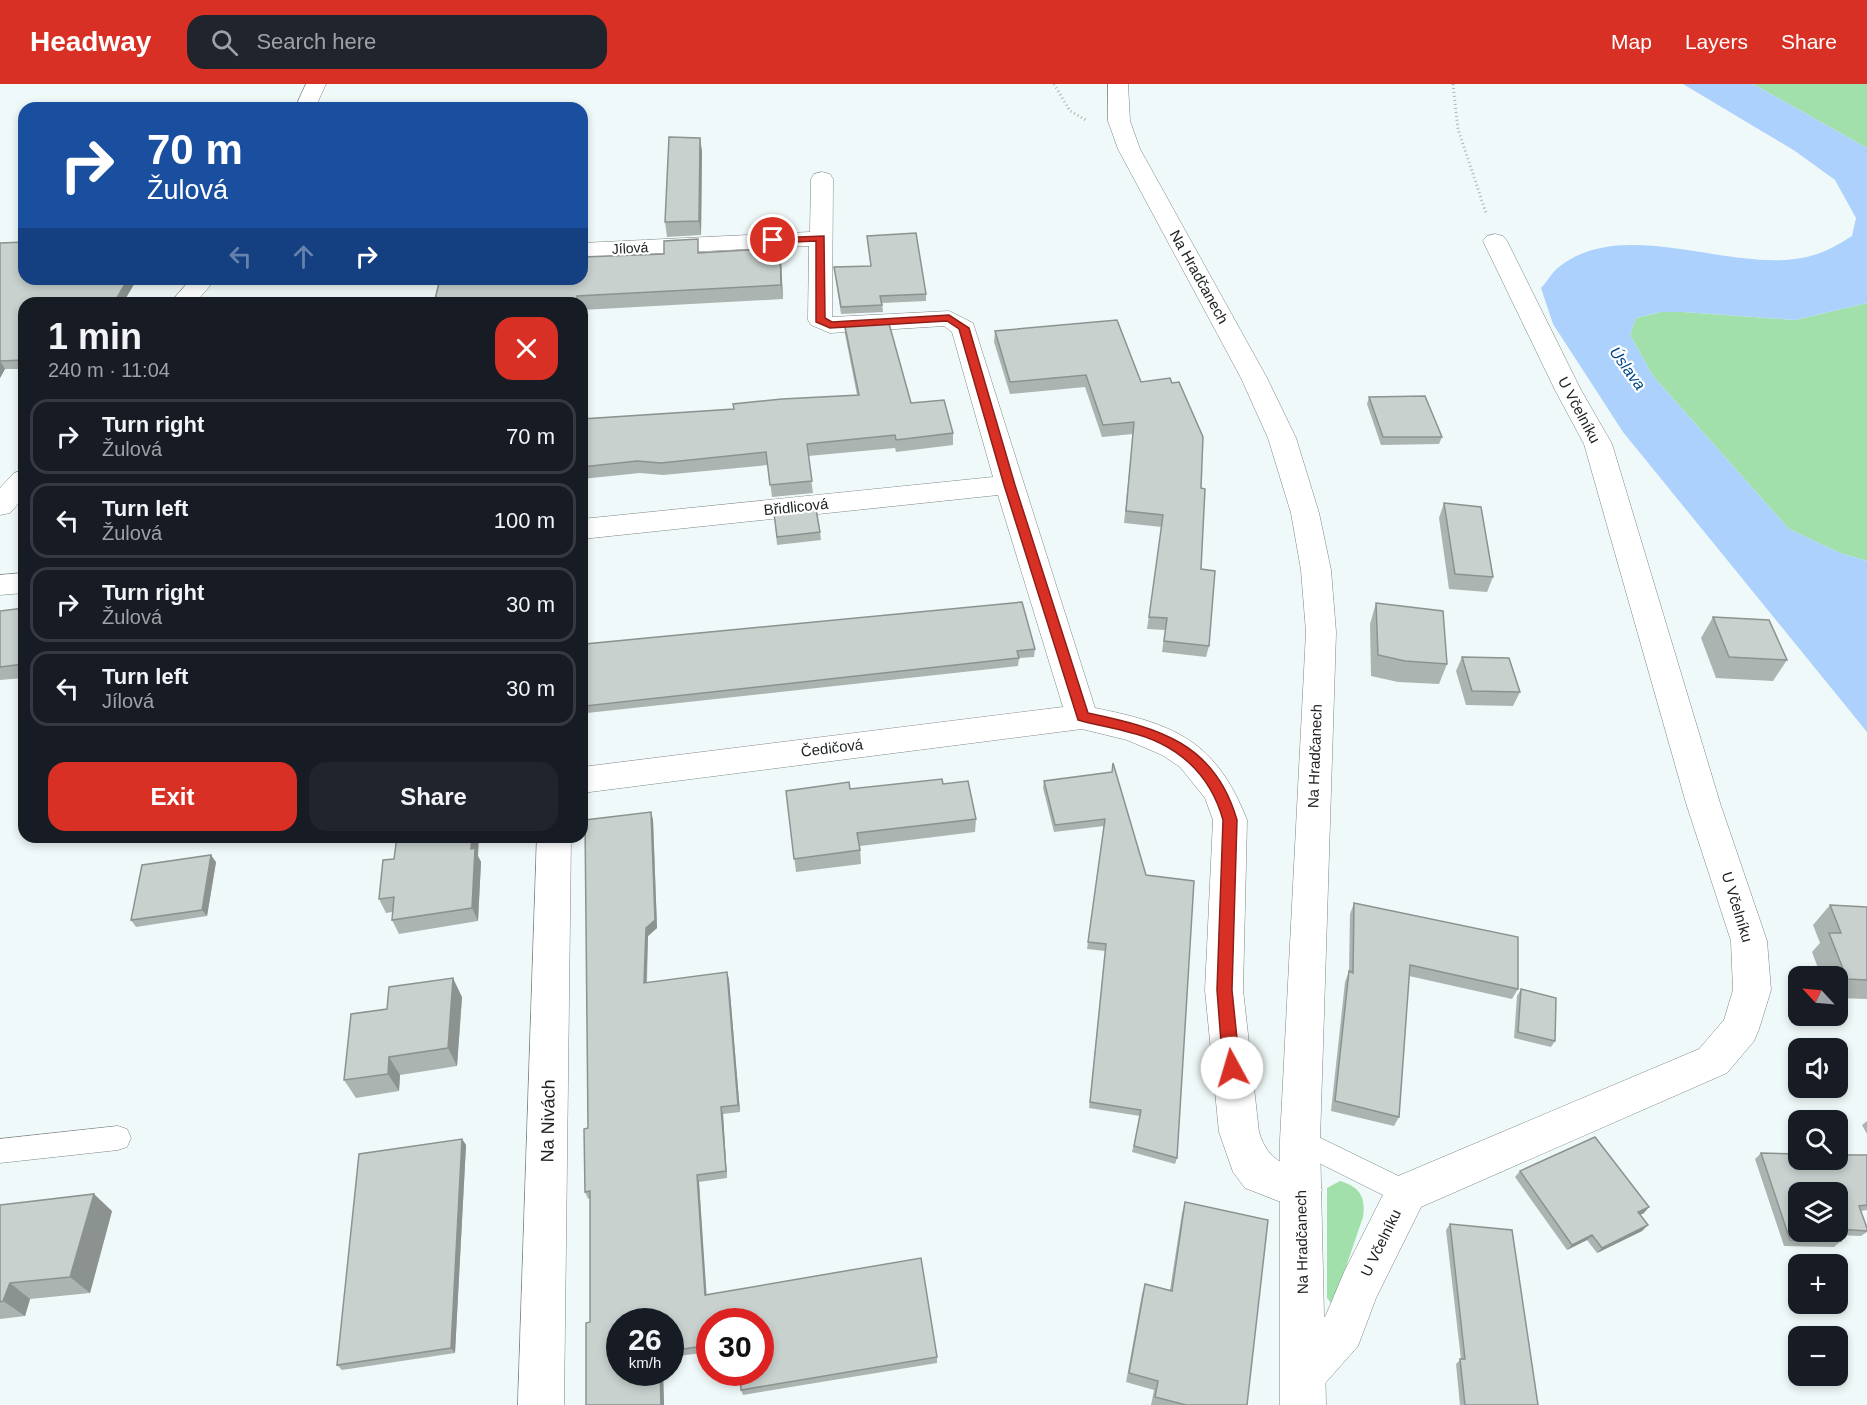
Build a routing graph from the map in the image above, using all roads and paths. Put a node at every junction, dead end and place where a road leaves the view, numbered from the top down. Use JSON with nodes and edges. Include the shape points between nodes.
{"nodes":[{"id":1,"x":316,"y":84,"type":"edge"},
{"id":2,"x":1054,"y":84,"type":"edge"},
{"id":3,"x":1118,"y":84,"type":"edge"},
{"id":4,"x":1453,"y":84,"type":"edge"},
{"id":5,"x":308,"y":102,"type":"edge"},
{"id":6,"x":1124,"y":135,"type":"junction"},
{"id":7,"x":822,"y":179,"type":"dead end"},
{"id":8,"x":821,"y":238,"type":"junction"},
{"id":9,"x":1495,"y":241,"type":"joint"},
{"id":10,"x":588,"y":250,"type":"edge"},
{"id":11,"x":198,"y":285,"type":"edge"},
{"id":12,"x":188,"y":297,"type":"edge"},
{"id":13,"x":1010,"y":485,"type":"junction"},
{"id":14,"x":18,"y":486,"type":"edge"},
{"id":15,"x":0,"y":506,"type":"edge"},
{"id":16,"x":588,"y":528,"type":"edge"},
{"id":17,"x":18,"y":584,"type":"edge"},
{"id":18,"x":0,"y":585,"type":"edge"},
{"id":19,"x":1082,"y":717,"type":"junction"},
{"id":20,"x":588,"y":779,"type":"edge"},
{"id":21,"x":554,"y":843,"type":"edge"},
{"id":22,"x":118,"y":1138,"type":"dead end"},
{"id":23,"x":1300,"y":1140,"type":"junction"},
{"id":24,"x":0,"y":1151,"type":"edge"},
{"id":25,"x":1301,"y":1190,"type":"junction"},
{"id":26,"x":1406,"y":1193,"type":"junction"},
{"id":27,"x":1304,"y":1389,"type":"edge"},
{"id":28,"x":541,"y":1405,"type":"edge"}],
"edges":[{"from":1,"to":5,"type":"street"},
{"from":2,"to":6,"type":"path","via":[[1070,111],[1079,118]]},
{"from":3,"to":6,"type":"street"},
{"from":4,"to":9,"type":"path","via":[[1458,129]]},
{"from":6,"to":23,"type":"street","name":"Na Hradčanech","via":[[1282,438],[1305,513],[1316,570],[1321,632]]},
{"from":7,"to":8,"type":"street"},
{"from":8,"to":10,"type":"street","name":"Jílová"},
{"from":8,"to":13,"type":"street","via":[[820,320],[830,325],[949,318],[964,328]]},
{"from":9,"to":26,"type":"street","name":"U Včelníku","via":[[1598,444],[1703,803],[1749,941],[1752,990],[1740,1029],[1713,1061]]},
{"from":11,"to":12,"type":"street"},
{"from":13,"to":16,"type":"street","name":"Břidlicová"},
{"from":13,"to":19,"type":"street"},
{"from":14,"to":15,"type":"street"},
{"from":17,"to":18,"type":"street"},
{"from":19,"to":20,"type":"street","name":"Čedičová"},
{"from":19,"to":25,"type":"street","name":"Čedičová","via":[[1133,728],[1171,742],[1194,758],[1223,796],[1230,820],[1224,990],[1239,1132],[1247,1158],[1260,1174]]},
{"from":21,"to":28,"type":"street","name":"Na Nivách"},
{"from":22,"to":24,"type":"lane"},
{"from":23,"to":25,"type":"street","name":"Na Hradčanech"},
{"from":23,"to":26,"type":"lane"},
{"from":25,"to":27,"type":"street","name":"Na Hradčanech"},
{"from":26,"to":27,"type":"street","name":"U Včelníku","via":[[1342,1330]]}]}
